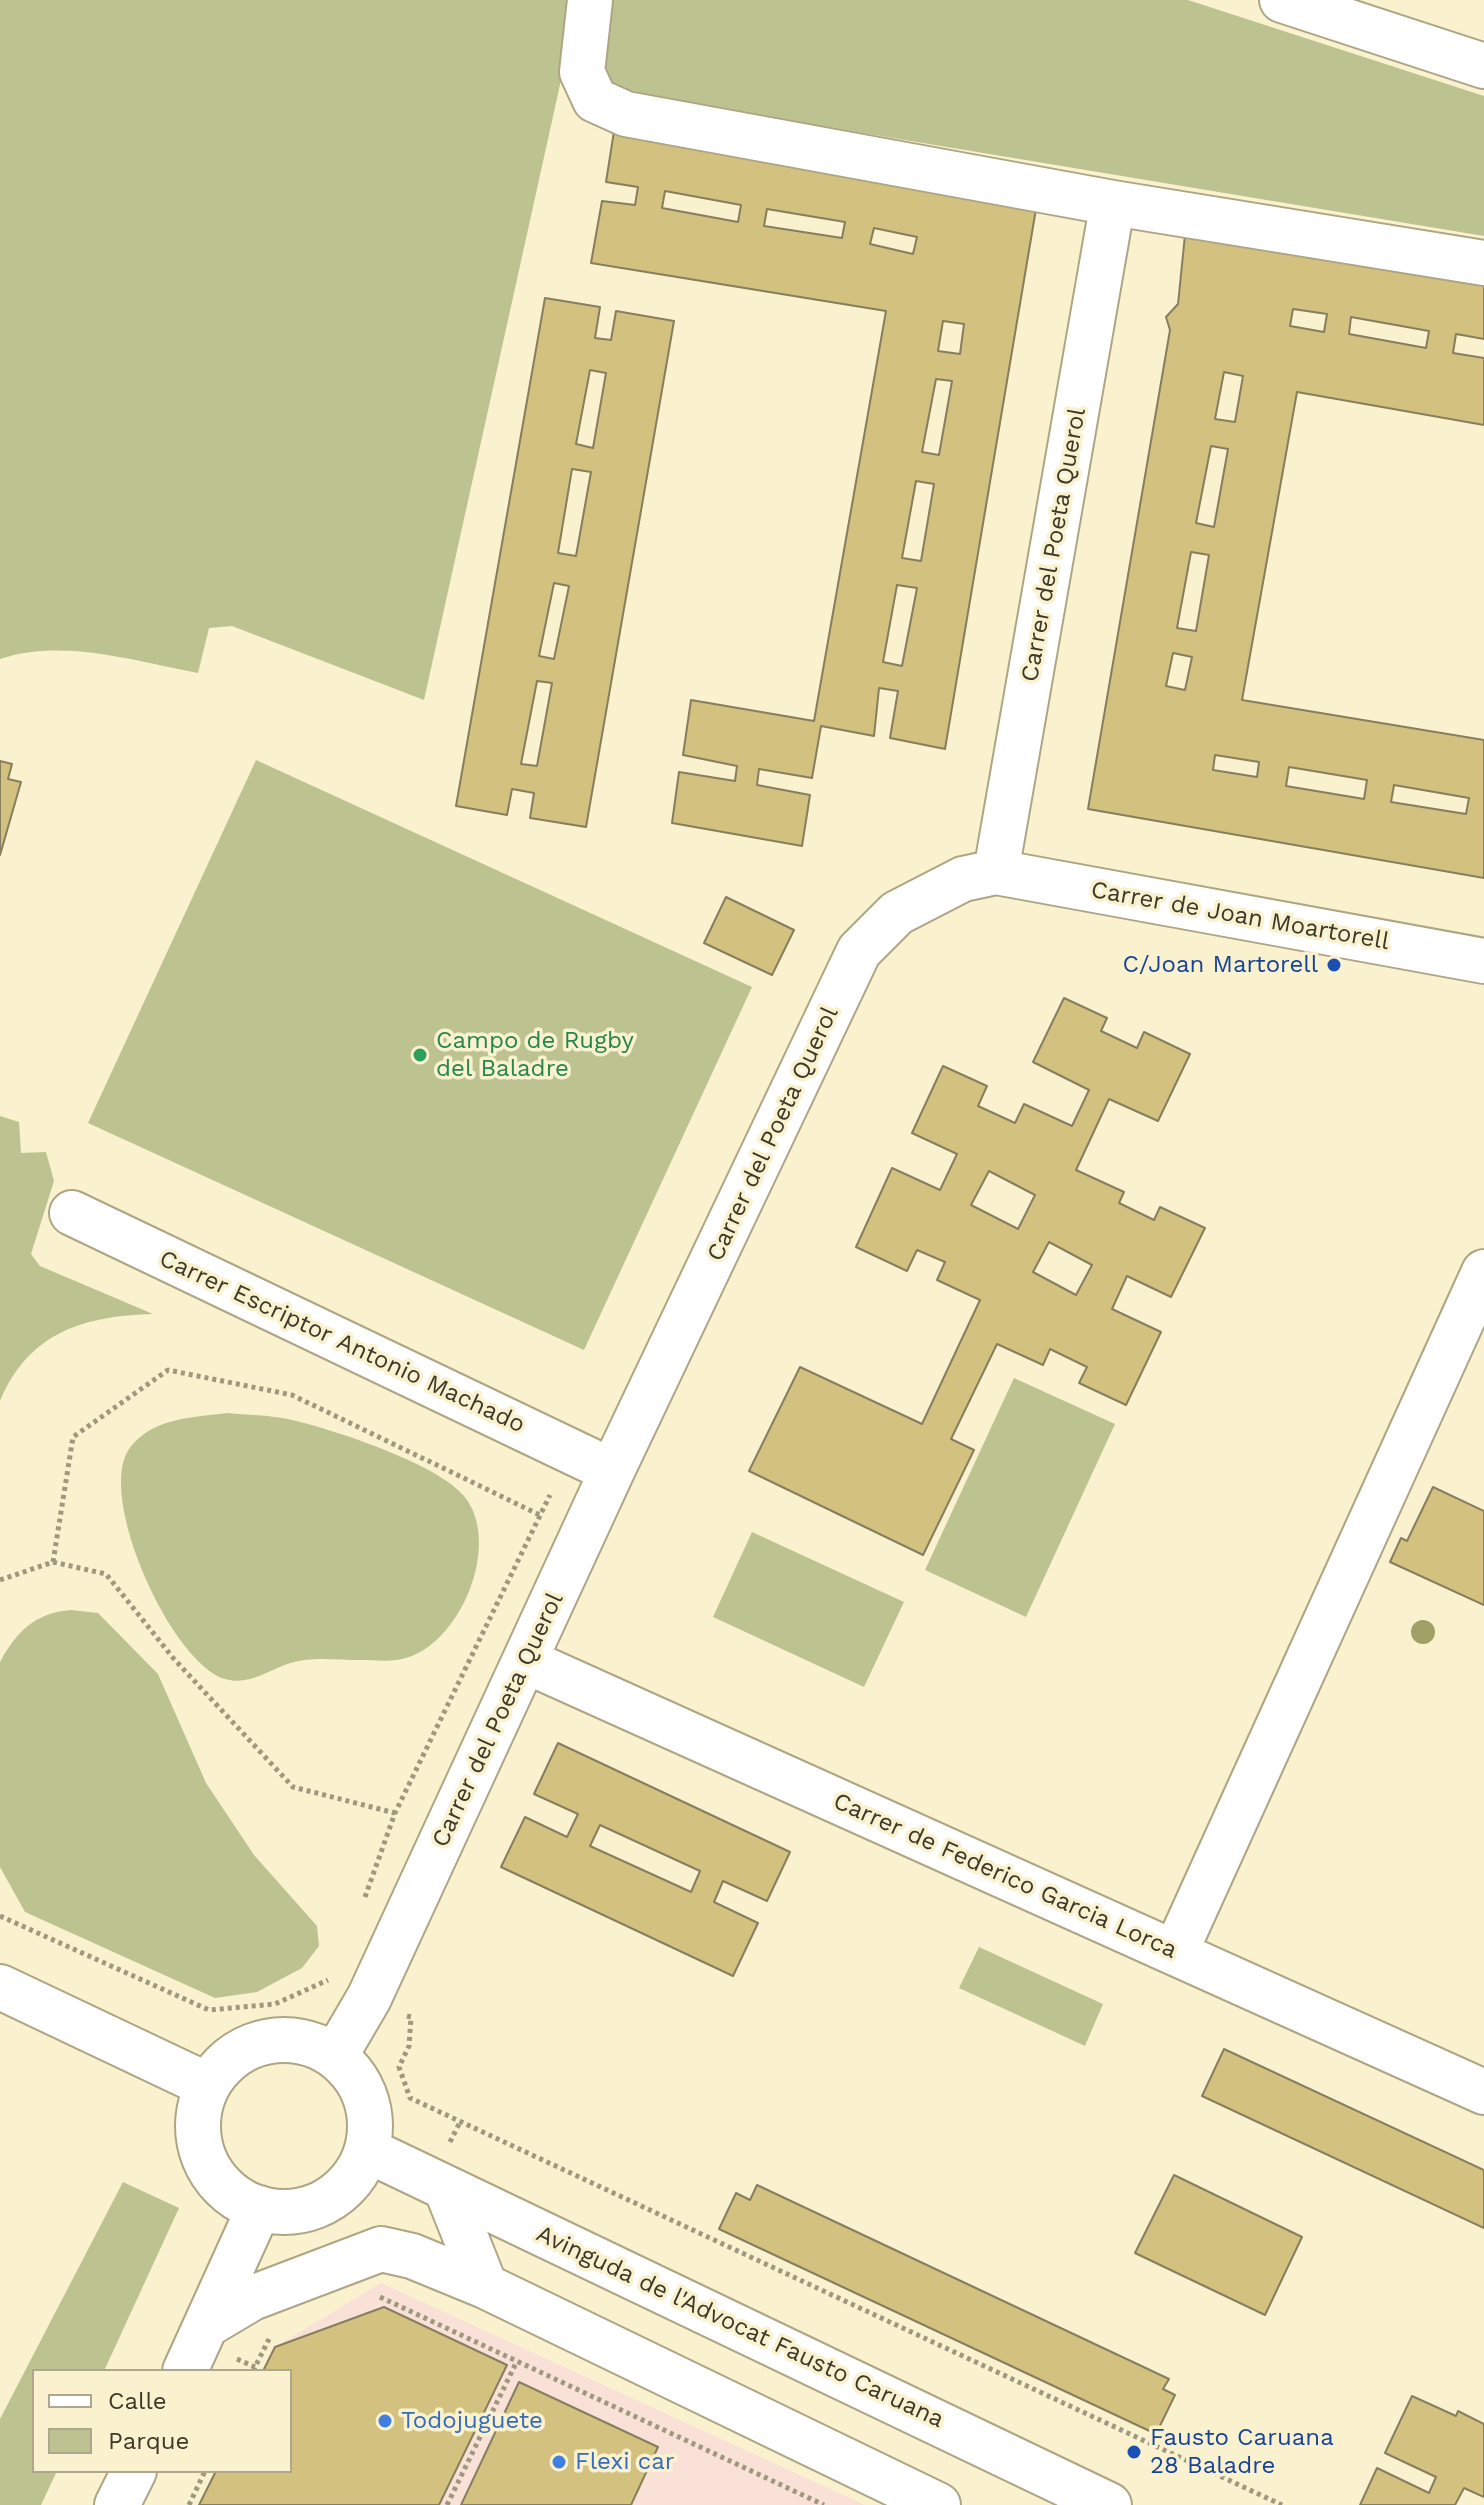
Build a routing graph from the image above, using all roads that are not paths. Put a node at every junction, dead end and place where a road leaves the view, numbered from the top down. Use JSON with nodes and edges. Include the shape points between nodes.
{"nodes":[{"id":1,"x":590,"y":0,"type":"edge"},
{"id":2,"x":1282,"y":0,"type":"edge"},
{"id":3,"x":1484,"y":66,"type":"edge"},
{"id":4,"x":1109,"y":224,"type":"dead end"},
{"id":5,"x":1484,"y":263,"type":"edge"},
{"id":6,"x":996,"y":872,"type":"junction"},
{"id":7,"x":1484,"y":961,"type":"edge"},
{"id":8,"x":72,"y":1213,"type":"dead end"},
{"id":9,"x":1484,"y":1272,"type":"edge"},
{"id":10,"x":612,"y":1471,"type":"junction"},
{"id":11,"x":526,"y":1661,"type":"junction"},
{"id":12,"x":1175,"y":1953,"type":"junction"},
{"id":13,"x":0,"y":1987,"type":"edge"},
{"id":14,"x":335,"y":2056,"type":"junction"},
{"id":15,"x":207,"y":2085,"type":"junction"},
{"id":16,"x":1484,"y":2092,"type":"edge"},
{"id":17,"x":367,"y":2150,"type":"junction"},
{"id":18,"x":446,"y":2188,"type":"junction"},
{"id":19,"x":259,"y":2208,"type":"junction"},
{"id":20,"x":485,"y":2286,"type":"junction"},
{"id":21,"x":210,"y":2323,"type":"junction"},
{"id":22,"x":186,"y":2369,"type":"edge"},
{"id":23,"x":1034,"y":2466,"type":"junction"},
{"id":24,"x":133,"y":2473,"type":"edge"},
{"id":25,"x":117,"y":2505,"type":"edge"},
{"id":26,"x":938,"y":2505,"type":"edge"},
{"id":27,"x":1109,"y":2505,"type":"edge"},
{"id":28,"x":1139,"y":2505,"type":"edge"}],
"edges":[{"from":1,"to":5,"type":"street","via":[[582,72],[595,100],[626,114],[1113,203]]},
{"from":2,"to":3,"type":"street"},
{"from":4,"to":6,"type":"street","name":"Carrer del Poeta Querol"},
{"from":6,"to":7,"type":"street","name":"Carrer de Joan Moartorell"},
{"from":6,"to":10,"type":"street","name":"Carrer del Poeta Querol","via":[[963,879],[897,913],[859,951]]},
{"from":8,"to":10,"type":"street","name":"Carrer Escriptor Antonio Machado"},
{"from":9,"to":12,"type":"street"},
{"from":10,"to":11,"type":"street","name":"Carrer del Poeta Querol"},
{"from":11,"to":12,"type":"street","name":"Carrer de Federico Garcia Lorca"},
{"from":11,"to":14,"type":"street","name":"Carrer del Poeta Querol","via":[[369,1998]]},
{"from":12,"to":16,"type":"street","name":"Carrer de Federico Garcia Lorca"},
{"from":13,"to":15,"type":"street"},
{"from":14,"to":15,"type":"street","via":[[295,2040],[265,2041],[237,2053]]},
{"from":14,"to":17,"type":"street","via":[[363,2092],[370,2121]]},
{"from":15,"to":19,"type":"street","via":[[197,2128],[202,2154],[215,2178],[235,2197]]},
{"from":17,"to":18,"type":"street","name":"Avinguda de l'Advocat Fausto Caruana"},
{"from":17,"to":19,"type":"street","via":[[355,2175],[313,2207],[286,2212]]},
{"from":18,"to":20,"type":"street"},
{"from":18,"to":23,"type":"street","name":"Avinguda de l'Advocat Fausto Caruana"},
{"from":19,"to":21,"type":"street"},
{"from":20,"to":21,"type":"street","via":[[381,2249],[252,2298]]},
{"from":20,"to":26,"type":"street"},
{"from":21,"to":22,"type":"street"},
{"from":23,"to":27,"type":"street","name":"Avinguda de l'Advocat Fausto Caruana"},
{"from":23,"to":28,"type":"street","name":"Avinguda de l'Advocat Fausto Caruana"},
{"from":24,"to":25,"type":"street"}]}
